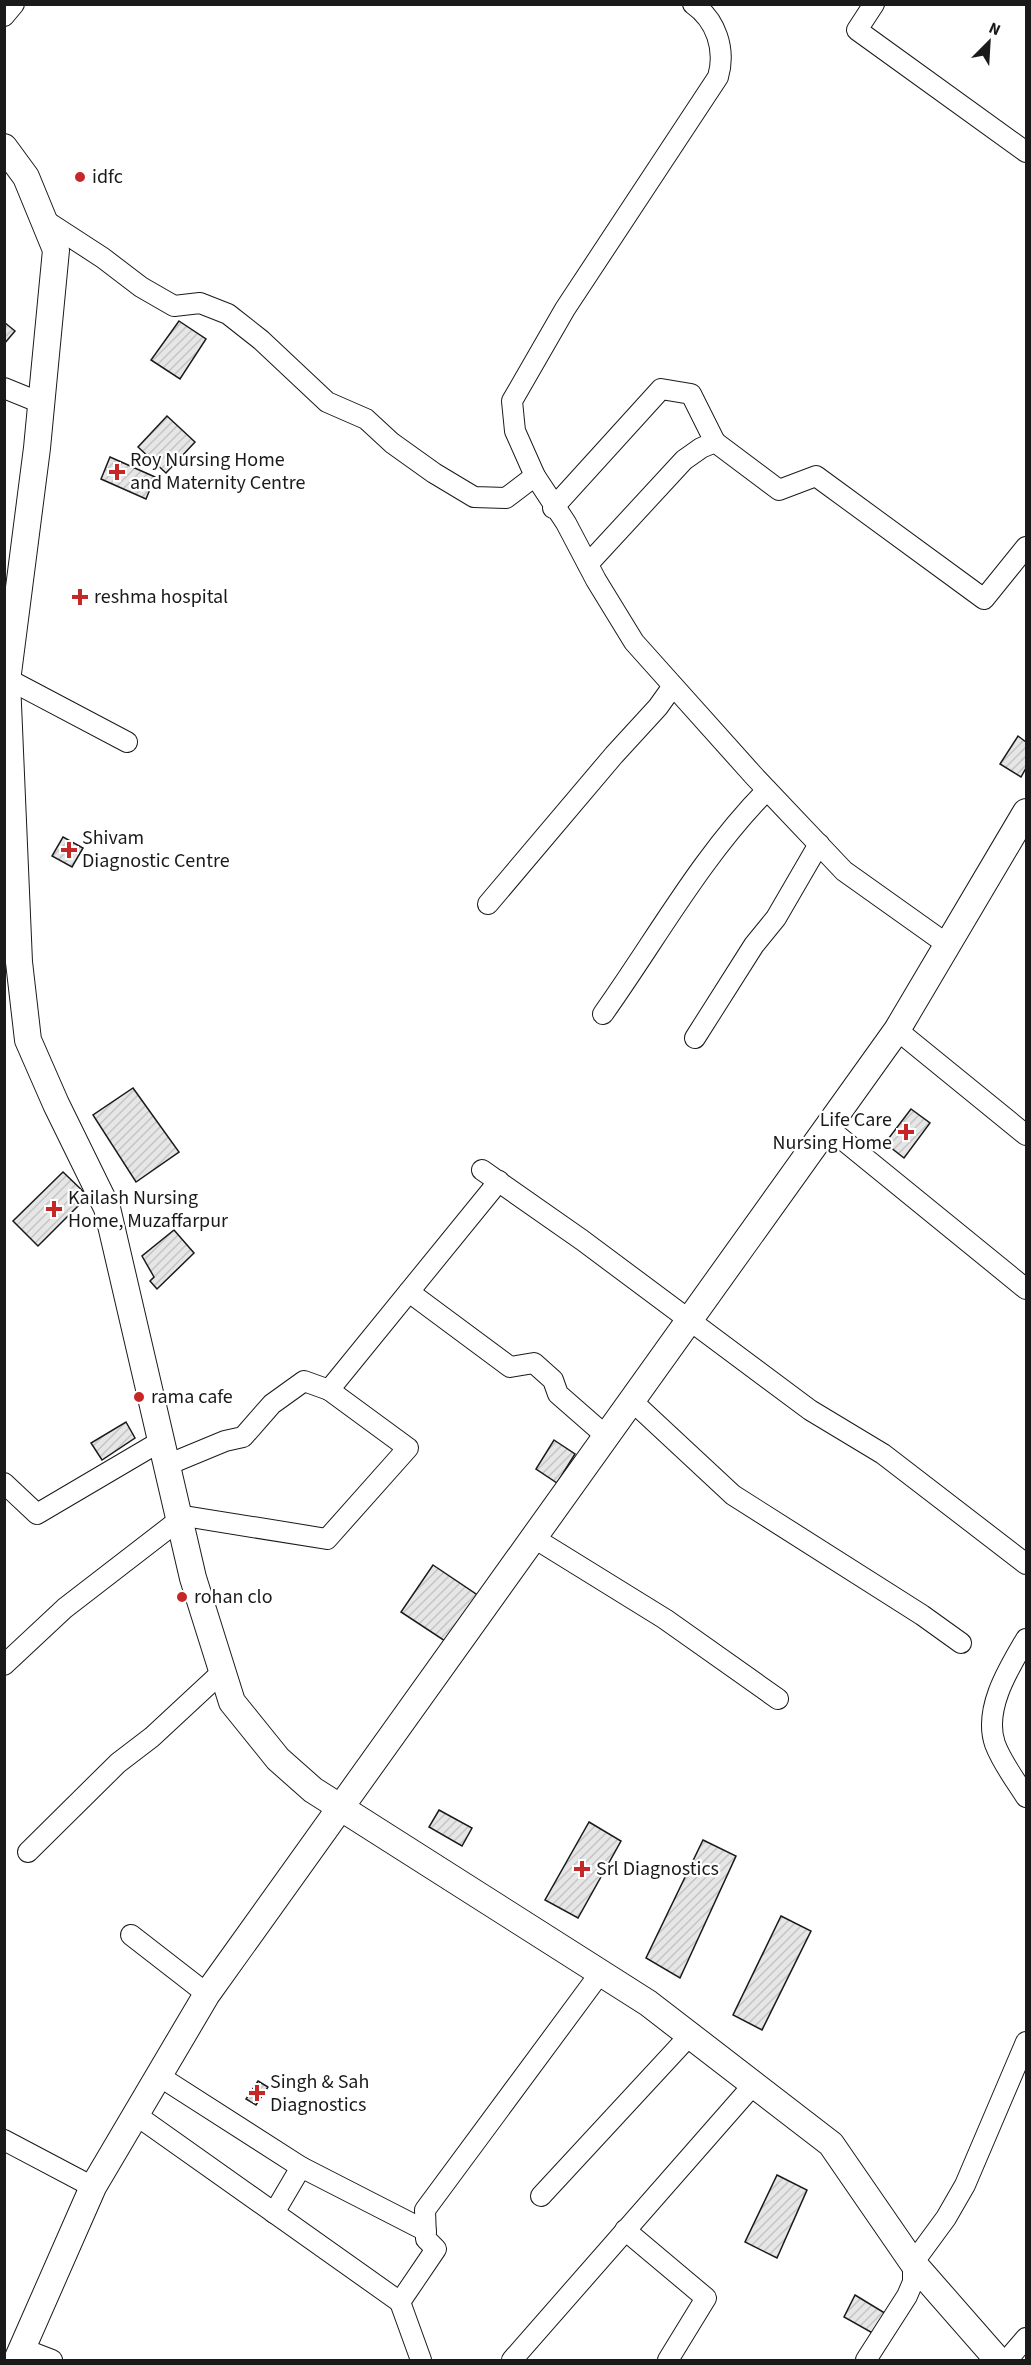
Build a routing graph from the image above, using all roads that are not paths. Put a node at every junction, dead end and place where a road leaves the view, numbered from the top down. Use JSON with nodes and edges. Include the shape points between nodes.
{"nodes":[{"id":1,"x":14,"y":4,"type":"edge"},
{"id":2,"x":693,"y":4,"type":"edge"},
{"id":3,"x":874,"y":4,"type":"edge"},
{"id":4,"x":4,"y":16,"type":"edge"},
{"id":5,"x":4,"y":147,"type":"edge"},
{"id":6,"x":1026,"y":152,"type":"edge"},
{"id":7,"x":43,"y":219,"type":"junction"},
{"id":8,"x":4,"y":388,"type":"edge"},
{"id":9,"x":41,"y":403,"type":"junction"},
{"id":10,"x":715,"y":442,"type":"junction"},
{"id":11,"x":535,"y":476,"type":"junction"},
{"id":12,"x":554,"y":508,"type":"junction"},
{"id":13,"x":1026,"y":547,"type":"edge"},
{"id":14,"x":588,"y":564,"type":"junction"},
{"id":15,"x":6,"y":679,"type":"edge"},
{"id":16,"x":673,"y":686,"type":"junction"},
{"id":17,"x":127,"y":742,"type":"dead end"},
{"id":18,"x":767,"y":790,"type":"junction"},
{"id":19,"x":8,"y":809,"type":"edge"},
{"id":20,"x":1026,"y":812,"type":"edge"},
{"id":21,"x":819,"y":844,"type":"junction"},
{"id":22,"x":488,"y":904,"type":"dead end"},
{"id":23,"x":948,"y":945,"type":"junction"},
{"id":24,"x":603,"y":1014,"type":"dead end"},
{"id":25,"x":897,"y":1030,"type":"junction"},
{"id":26,"x":695,"y":1038,"type":"dead end"},
{"id":27,"x":827,"y":1127,"type":"junction"},
{"id":28,"x":1026,"y":1135,"type":"edge"},
{"id":29,"x":482,"y":1170,"type":"dead end"},
{"id":30,"x":499,"y":1181,"type":"junction"},
{"id":31,"x":1026,"y":1289,"type":"edge"},
{"id":32,"x":409,"y":1292,"type":"junction"},
{"id":33,"x":689,"y":1320,"type":"junction"},
{"id":34,"x":329,"y":1390,"type":"junction"},
{"id":35,"x":632,"y":1401,"type":"junction"},
{"id":36,"x":606,"y":1436,"type":"junction"},
{"id":37,"x":164,"y":1453,"type":"junction"},
{"id":38,"x":4,"y":1483,"type":"edge"},
{"id":39,"x":179,"y":1517,"type":"junction"},
{"id":40,"x":534,"y":1538,"type":"junction"},
{"id":41,"x":1026,"y":1564,"type":"edge"},
{"id":42,"x":1026,"y":1639,"type":"edge"},
{"id":43,"x":961,"y":1643,"type":"dead end"},
{"id":44,"x":4,"y":1665,"type":"edge"},
{"id":45,"x":222,"y":1672,"type":"junction"},
{"id":46,"x":778,"y":1699,"type":"dead end"},
{"id":47,"x":1026,"y":1797,"type":"edge"},
{"id":48,"x":341,"y":1808,"type":"junction"},
{"id":49,"x":28,"y":1852,"type":"dead end"},
{"id":50,"x":131,"y":1935,"type":"dead end"},
{"id":51,"x":601,"y":1972,"type":"junction"},
{"id":52,"x":207,"y":1994,"type":"junction"},
{"id":53,"x":690,"y":2035,"type":"junction"},
{"id":54,"x":1026,"y":2042,"type":"edge"},
{"id":55,"x":159,"y":2076,"type":"junction"},
{"id":56,"x":754,"y":2084,"type":"junction"},
{"id":57,"x":136,"y":2115,"type":"junction"},
{"id":58,"x":4,"y":2140,"type":"edge"},
{"id":59,"x":301,"y":2167,"type":"junction"},
{"id":60,"x":93,"y":2187,"type":"junction"},
{"id":61,"x":541,"y":2196,"type":"dead end"},
{"id":62,"x":274,"y":2213,"type":"junction"},
{"id":63,"x":625,"y":2230,"type":"junction"},
{"id":64,"x":426,"y":2231,"type":"junction"},
{"id":65,"x":913,"y":2263,"type":"junction"},
{"id":66,"x":400,"y":2302,"type":"junction"},
{"id":67,"x":1026,"y":2338,"type":"edge"},
{"id":68,"x":19,"y":2354,"type":"edge"},
{"id":69,"x":52,"y":2361,"type":"edge"},
{"id":70,"x":421,"y":2361,"type":"edge"},
{"id":71,"x":512,"y":2361,"type":"edge"},
{"id":72,"x":669,"y":2361,"type":"edge"},
{"id":73,"x":866,"y":2361,"type":"edge"},
{"id":74,"x":998,"y":2361,"type":"edge"},
{"id":75,"x":1007,"y":2361,"type":"edge"}],
"edges":[{"from":1,"to":4,"type":"street"},
{"from":2,"to":11,"type":"street","via":[[706,13],[717,34],[721,65],[718,76],[565,309],[513,401],[515,431]]},
{"from":3,"to":6,"type":"street","via":[[857,30]]},
{"from":5,"to":7,"type":"main road","via":[[26,177]]},
{"from":7,"to":9,"type":"main road","via":[[56,250]]},
{"from":7,"to":11,"type":"street","via":[[174,306],[201,303],[228,314],[327,402],[366,419],[392,443],[474,497],[506,498]]},
{"from":8,"to":9,"type":"street"},
{"from":9,"to":15,"type":"main road"},
{"from":10,"to":12,"type":"street","via":[[691,394],[661,389]]},
{"from":10,"to":13,"type":"street","via":[[779,490],[816,476],[984,599]]},
{"from":10,"to":14,"type":"street","via":[[684,460]]},
{"from":11,"to":12,"type":"street"},
{"from":12,"to":14,"type":"street"},
{"from":14,"to":16,"type":"street","via":[[634,642]]},
{"from":15,"to":17,"type":"street"},
{"from":15,"to":19,"type":"main road"},
{"from":16,"to":18,"type":"street"},
{"from":16,"to":22,"type":"street"},
{"from":18,"to":21,"type":"street"},
{"from":18,"to":24,"type":"street","via":[[726,834]]},
{"from":19,"to":37,"type":"main road","via":[[28,1040],[107,1208]]},
{"from":20,"to":23,"type":"main road"},
{"from":21,"to":23,"type":"street","via":[[844,871]]},
{"from":21,"to":26,"type":"street","via":[[776,918],[754,945]]},
{"from":23,"to":25,"type":"main road"},
{"from":25,"to":27,"type":"main road"},
{"from":25,"to":28,"type":"street"},
{"from":27,"to":31,"type":"street"},
{"from":27,"to":33,"type":"main road"},
{"from":29,"to":30,"type":"street"},
{"from":30,"to":32,"type":"street"},
{"from":30,"to":33,"type":"street"},
{"from":32,"to":34,"type":"street"},
{"from":32,"to":36,"type":"street","via":[[510,1367],[534,1362],[553,1380],[558,1394]]},
{"from":33,"to":35,"type":"main road"},
{"from":33,"to":41,"type":"street","via":[[810,1410],[883,1454]]},
{"from":34,"to":37,"type":"street","via":[[304,1381],[272,1404],[243,1437]]},
{"from":34,"to":39,"type":"street","via":[[408,1448],[327,1539]]},
{"from":35,"to":36,"type":"main road"},
{"from":35,"to":43,"type":"street","via":[[733,1495]]},
{"from":36,"to":40,"type":"main road"},
{"from":37,"to":38,"type":"street","via":[[38,1514]]},
{"from":37,"to":39,"type":"main road"},
{"from":39,"to":44,"type":"street","via":[[65,1608]]},
{"from":39,"to":45,"type":"main road"},
{"from":40,"to":46,"type":"street","via":[[664,1619]]},
{"from":40,"to":48,"type":"main road"},
{"from":42,"to":47,"type":"street","via":[[1001,1686],[993,1724],[995,1743]]},
{"from":45,"to":48,"type":"main road","via":[[232,1702],[278,1759]]},
{"from":45,"to":49,"type":"street","via":[[118,1763]]},
{"from":48,"to":51,"type":"main road"},
{"from":48,"to":52,"type":"main road"},
{"from":50,"to":52,"type":"street"},
{"from":51,"to":53,"type":"main road"},
{"from":51,"to":64,"type":"street","via":[[425,2210]]},
{"from":52,"to":55,"type":"main road"},
{"from":53,"to":56,"type":"main road"},
{"from":53,"to":61,"type":"street"},
{"from":54,"to":65,"type":"street","via":[[964,2185]]},
{"from":55,"to":57,"type":"main road"},
{"from":55,"to":59,"type":"street"},
{"from":56,"to":63,"type":"street"},
{"from":56,"to":65,"type":"main road","via":[[831,2144]]},
{"from":57,"to":60,"type":"main road"},
{"from":57,"to":62,"type":"street"},
{"from":58,"to":60,"type":"street"},
{"from":59,"to":62,"type":"street"},
{"from":59,"to":64,"type":"street"},
{"from":60,"to":68,"type":"main road"},
{"from":62,"to":66,"type":"street"},
{"from":63,"to":71,"type":"street"},
{"from":63,"to":72,"type":"street","via":[[706,2298]]},
{"from":64,"to":66,"type":"street","via":[[426,2239],[436,2249]]},
{"from":65,"to":73,"type":"street","via":[[913,2282],[907,2296]]},
{"from":65,"to":74,"type":"main road"},
{"from":66,"to":70,"type":"street"},
{"from":67,"to":75,"type":"street"},
{"from":68,"to":69,"type":"street"}]}
